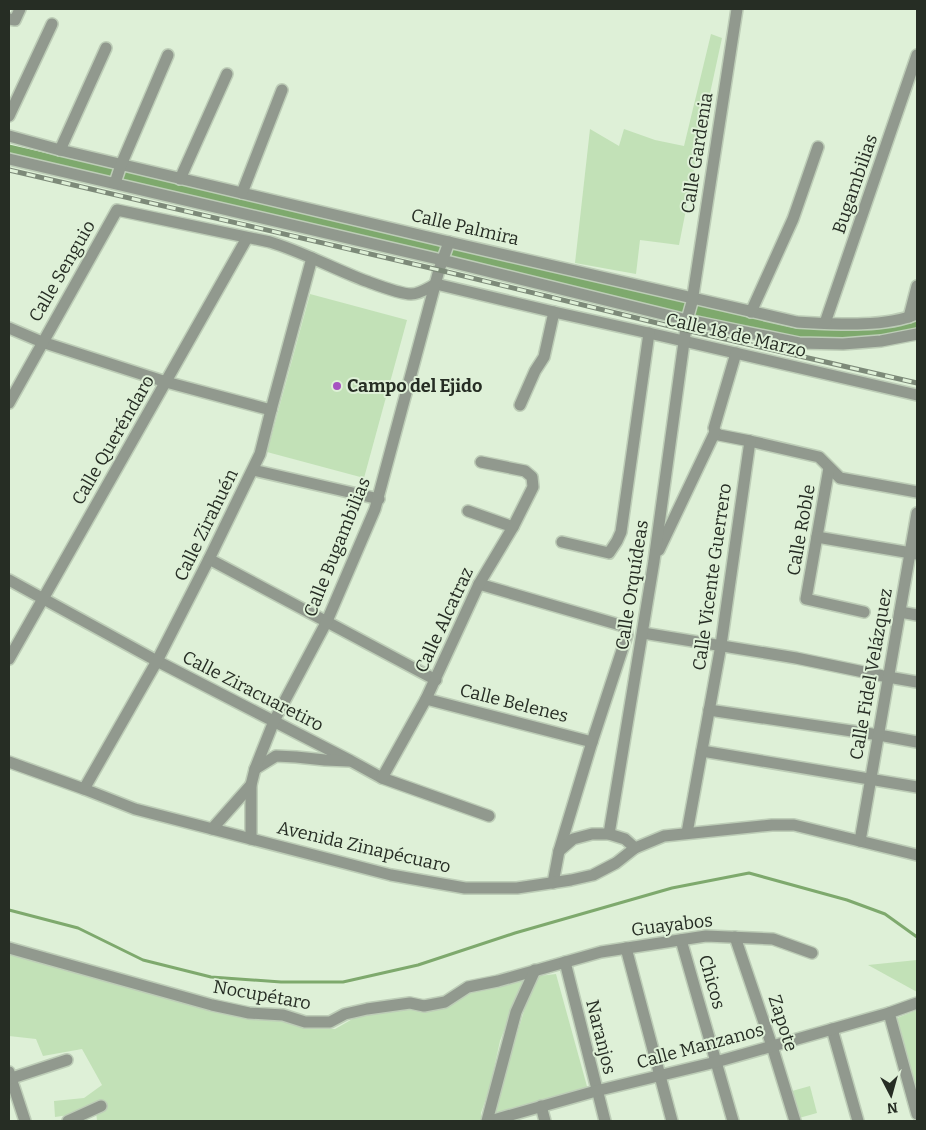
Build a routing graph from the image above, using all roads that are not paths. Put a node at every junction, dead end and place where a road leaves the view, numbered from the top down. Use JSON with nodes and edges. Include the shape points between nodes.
{"nodes":[{"id":1,"x":20,"y":9,"type":"edge"},
{"id":2,"x":737,"y":9,"type":"edge"},
{"id":3,"x":12,"y":20,"type":"edge"},
{"id":4,"x":52,"y":24,"type":"dead end"},
{"id":5,"x":106,"y":48,"type":"dead end"},
{"id":6,"x":168,"y":55,"type":"dead end"},
{"id":7,"x":917,"y":55,"type":"edge"},
{"id":8,"x":227,"y":74,"type":"dead end"},
{"id":9,"x":282,"y":90,"type":"dead end"},
{"id":10,"x":9,"y":116,"type":"edge"},
{"id":11,"x":9,"y":136,"type":"edge"},
{"id":12,"x":818,"y":147,"type":"dead end"},
{"id":13,"x":60,"y":150,"type":"junction"},
{"id":14,"x":9,"y":159,"type":"edge"},
{"id":15,"x":121,"y":165,"type":"junction"},
{"id":16,"x":180,"y":179,"type":"junction"},
{"id":17,"x":115,"y":183,"type":"junction"},
{"id":18,"x":242,"y":193,"type":"junction"},
{"id":19,"x":255,"y":197,"type":"junction"},
{"id":20,"x":248,"y":214,"type":"junction"},
{"id":21,"x":247,"y":238,"type":"junction"},
{"id":22,"x":448,"y":243,"type":"junction"},
{"id":23,"x":312,"y":258,"type":"junction"},
{"id":24,"x":442,"y":259,"type":"junction"},
{"id":25,"x":436,"y":284,"type":"junction"},
{"id":26,"x":917,"y":286,"type":"edge"},
{"id":27,"x":692,"y":300,"type":"junction"},
{"id":28,"x":554,"y":312,"type":"junction"},
{"id":29,"x":751,"y":312,"type":"junction"},
{"id":30,"x":913,"y":315,"type":"edge"},
{"id":31,"x":688,"y":319,"type":"junction"},
{"id":32,"x":825,"y":323,"type":"junction"},
{"id":33,"x":9,"y":328,"type":"edge"},
{"id":34,"x":649,"y":333,"type":"junction"},
{"id":35,"x":917,"y":334,"type":"edge"},
{"id":36,"x":685,"y":341,"type":"junction"},
{"id":37,"x":42,"y":342,"type":"junction"},
{"id":38,"x":736,"y":353,"type":"junction"},
{"id":39,"x":166,"y":382,"type":"junction"},
{"id":40,"x":917,"y":395,"type":"edge"},
{"id":41,"x":9,"y":403,"type":"edge"},
{"id":42,"x":520,"y":405,"type":"dead end"},
{"id":43,"x":271,"y":410,"type":"junction"},
{"id":44,"x":715,"y":432,"type":"junction"},
{"id":45,"x":750,"y":441,"type":"junction"},
{"id":46,"x":481,"y":462,"type":"dead end"},
{"id":47,"x":829,"y":468,"type":"junction"},
{"id":48,"x":253,"y":470,"type":"junction"},
{"id":49,"x":917,"y":492,"type":"edge"},
{"id":50,"x":378,"y":499,"type":"junction"},
{"id":51,"x":468,"y":511,"type":"dead end"},
{"id":52,"x":917,"y":513,"type":"edge"},
{"id":53,"x":513,"y":527,"type":"junction"},
{"id":54,"x":817,"y":537,"type":"junction"},
{"id":55,"x":562,"y":542,"type":"dead end"},
{"id":56,"x":914,"y":553,"type":"edge"},
{"id":57,"x":209,"y":559,"type":"junction"},
{"id":58,"x":654,"y":561,"type":"junction"},
{"id":59,"x":9,"y":580,"type":"edge"},
{"id":60,"x":479,"y":584,"type":"junction"},
{"id":61,"x":43,"y":600,"type":"junction"},
{"id":62,"x":864,"y":612,"type":"dead end"},
{"id":63,"x":900,"y":612,"type":"junction"},
{"id":64,"x":917,"y":615,"type":"edge"},
{"id":65,"x":327,"y":622,"type":"junction"},
{"id":66,"x":643,"y":632,"type":"junction"},
{"id":67,"x":721,"y":646,"type":"junction"},
{"id":68,"x":9,"y":659,"type":"edge"},
{"id":69,"x":157,"y":661,"type":"junction"},
{"id":70,"x":888,"y":677,"type":"junction"},
{"id":71,"x":436,"y":680,"type":"junction"},
{"id":72,"x":917,"y":682,"type":"edge"},
{"id":73,"x":426,"y":699,"type":"junction"},
{"id":74,"x":709,"y":710,"type":"junction"},
{"id":75,"x":274,"y":721,"type":"junction"},
{"id":76,"x":878,"y":735,"type":"junction"},
{"id":77,"x":592,"y":742,"type":"junction"},
{"id":78,"x":917,"y":742,"type":"edge"},
{"id":79,"x":702,"y":751,"type":"junction"},
{"id":80,"x":351,"y":761,"type":"junction"},
{"id":81,"x":9,"y":762,"type":"edge"},
{"id":82,"x":255,"y":769,"type":"junction"},
{"id":83,"x":382,"y":778,"type":"junction"},
{"id":84,"x":871,"y":780,"type":"junction"},
{"id":85,"x":251,"y":785,"type":"junction"},
{"id":86,"x":917,"y":787,"type":"edge"},
{"id":87,"x":84,"y":789,"type":"junction"},
{"id":88,"x":489,"y":816,"type":"dead end"},
{"id":89,"x":212,"y":829,"type":"junction"},
{"id":90,"x":688,"y":833,"type":"junction"},
{"id":91,"x":609,"y":834,"type":"junction"},
{"id":92,"x":251,"y":839,"type":"junction"},
{"id":93,"x":860,"y":841,"type":"junction"},
{"id":94,"x":635,"y":848,"type":"junction"},
{"id":95,"x":559,"y":851,"type":"junction"},
{"id":96,"x":917,"y":855,"type":"edge"},
{"id":97,"x":553,"y":883,"type":"junction"},
{"id":98,"x":735,"y":937,"type":"junction"},
{"id":99,"x":681,"y":940,"type":"junction"},
{"id":100,"x":9,"y":948,"type":"edge"},
{"id":101,"x":626,"y":948,"type":"junction"},
{"id":102,"x":812,"y":953,"type":"dead end"},
{"id":103,"x":565,"y":962,"type":"junction"},
{"id":104,"x":535,"y":970,"type":"junction"},
{"id":105,"x":917,"y":1003,"type":"edge"},
{"id":106,"x":888,"y":1013,"type":"junction"},
{"id":107,"x":832,"y":1029,"type":"junction"},
{"id":108,"x":772,"y":1046,"type":"junction"},
{"id":109,"x":67,"y":1060,"type":"dead end"},
{"id":110,"x":716,"y":1062,"type":"junction"},
{"id":111,"x":661,"y":1075,"type":"junction"},
{"id":112,"x":10,"y":1076,"type":"edge"},
{"id":113,"x":596,"y":1091,"type":"junction"},
{"id":114,"x":101,"y":1106,"type":"dead end"},
{"id":115,"x":541,"y":1106,"type":"junction"},
{"id":116,"x":917,"y":1114,"type":"edge"},
{"id":117,"x":24,"y":1121,"type":"edge"},
{"id":118,"x":68,"y":1121,"type":"edge"},
{"id":119,"x":488,"y":1121,"type":"edge"},
{"id":120,"x":545,"y":1121,"type":"edge"},
{"id":121,"x":605,"y":1121,"type":"edge"},
{"id":122,"x":672,"y":1121,"type":"edge"},
{"id":123,"x":733,"y":1121,"type":"edge"},
{"id":124,"x":795,"y":1121,"type":"edge"},
{"id":125,"x":858,"y":1121,"type":"edge"}],
"edges":[{"from":1,"to":3,"type":"street"},
{"from":2,"to":27,"type":"street","name":"Calle Gardenia"},
{"from":4,"to":10,"type":"street"},
{"from":5,"to":13,"type":"street"},
{"from":6,"to":15,"type":"street"},
{"from":7,"to":32,"type":"street","name":"Bugambilias"},
{"from":8,"to":16,"type":"street"},
{"from":9,"to":18,"type":"street"},
{"from":11,"to":13,"type":"street","name":"Calle Palmira"},
{"from":12,"to":29,"type":"street","via":[[794,219]]},
{"from":13,"to":15,"type":"street","name":"Calle Palmira"},
{"from":14,"to":17,"type":"street"},
{"from":15,"to":16,"type":"street","name":"Calle Palmira"},
{"from":15,"to":17,"type":"street"},
{"from":16,"to":18,"type":"street","name":"Calle Palmira"},
{"from":17,"to":20,"type":"street"},
{"from":18,"to":19,"type":"street","name":"Calle Palmira"},
{"from":19,"to":20,"type":"street"},
{"from":19,"to":22,"type":"street","name":"Calle Palmira"},
{"from":20,"to":24,"type":"street"},
{"from":21,"to":23,"type":"street","via":[[270,242]]},
{"from":21,"to":37,"type":"street","name":"Calle Senguio","via":[[117,210]]},
{"from":21,"to":39,"type":"street","name":"Calle Queréndaro"},
{"from":22,"to":24,"type":"street","name":"Calle Bugambilias"},
{"from":22,"to":27,"type":"street","name":"Calle Palmira"},
{"from":23,"to":25,"type":"street","via":[[380,287],[410,294]]},
{"from":23,"to":43,"type":"street","name":"Calle Zirahuén"},
{"from":24,"to":25,"type":"street","name":"Calle Bugambilias"},
{"from":24,"to":31,"type":"street"},
{"from":25,"to":28,"type":"street"},
{"from":25,"to":50,"type":"street","name":"Calle Bugambilias"},
{"from":26,"to":30,"type":"street"},
{"from":27,"to":29,"type":"street","name":"Calle Palmira"},
{"from":27,"to":31,"type":"street","name":"Calle Gardenia"},
{"from":28,"to":34,"type":"street"},
{"from":28,"to":42,"type":"street","via":[[544,357],[534,371]]},
{"from":29,"to":32,"type":"street","name":"Calle Palmira","via":[[797,322]]},
{"from":30,"to":32,"type":"street","name":"Calle Palmira","via":[[886,322]]},
{"from":31,"to":35,"type":"street","via":[[799,343],[844,344]]},
{"from":31,"to":36,"type":"street","name":"Calle Orquídeas"},
{"from":33,"to":37,"type":"street"},
{"from":34,"to":36,"type":"street","name":"Calle 18 de Marzo"},
{"from":34,"to":55,"type":"street","name":"Calle 18 de Marzo","via":[[621,532],[609,553]]},
{"from":36,"to":38,"type":"street","name":"Calle 18 de Marzo"},
{"from":36,"to":58,"type":"street","name":"Calle Orquídeas"},
{"from":37,"to":39,"type":"street"},
{"from":37,"to":41,"type":"street","name":"Calle Senguio"},
{"from":38,"to":40,"type":"street","name":"Calle 18 de Marzo"},
{"from":38,"to":44,"type":"street"},
{"from":39,"to":43,"type":"street"},
{"from":39,"to":61,"type":"street","name":"Calle Queréndaro"},
{"from":43,"to":48,"type":"street","name":"Calle Zirahuén"},
{"from":44,"to":45,"type":"street"},
{"from":44,"to":58,"type":"street"},
{"from":45,"to":47,"type":"street","via":[[819,457]]},
{"from":45,"to":67,"type":"street","name":"Calle Vicente Guerrero"},
{"from":46,"to":53,"type":"street","name":"Calle Alcatraz","via":[[525,471],[532,477],[533,487]]},
{"from":47,"to":49,"type":"street","via":[[840,478]]},
{"from":47,"to":54,"type":"street","name":"Calle Roble"},
{"from":48,"to":50,"type":"street"},
{"from":48,"to":57,"type":"street","name":"Calle Zirahuén"},
{"from":50,"to":65,"type":"street","name":"Calle Bugambilias"},
{"from":51,"to":53,"type":"street"},
{"from":52,"to":56,"type":"street","name":"Calle Fidel Velázquez"},
{"from":53,"to":60,"type":"street","name":"Calle Alcatraz"},
{"from":54,"to":56,"type":"street"},
{"from":54,"to":62,"type":"street","name":"Calle Roble","via":[[806,599]]},
{"from":56,"to":63,"type":"street","name":"Calle Fidel Velázquez"},
{"from":57,"to":65,"type":"street","name":"Calle Belenes"},
{"from":57,"to":69,"type":"street","name":"Calle Zirahuén"},
{"from":58,"to":66,"type":"street","name":"Calle Orquídeas"},
{"from":59,"to":61,"type":"street","name":"Calle Ziracuaretiro"},
{"from":60,"to":71,"type":"street","name":"Calle Alcatraz"},
{"from":60,"to":77,"type":"street","via":[[626,628],[627,635]]},
{"from":61,"to":68,"type":"street","name":"Calle Queréndaro"},
{"from":61,"to":69,"type":"street","name":"Calle Ziracuaretiro"},
{"from":63,"to":64,"type":"street"},
{"from":63,"to":70,"type":"street","name":"Calle Fidel Velázquez"},
{"from":65,"to":71,"type":"street","name":"Calle Belenes"},
{"from":65,"to":75,"type":"street","name":"Calle Bugambilias"},
{"from":66,"to":67,"type":"street"},
{"from":66,"to":91,"type":"street","name":"Calle Orquídeas"},
{"from":67,"to":70,"type":"street"},
{"from":67,"to":74,"type":"street","name":"Calle Vicente Guerrero"},
{"from":69,"to":75,"type":"street","name":"Calle Ziracuaretiro"},
{"from":69,"to":87,"type":"street","name":"Calle Zirahuén"},
{"from":70,"to":72,"type":"street"},
{"from":70,"to":76,"type":"street","name":"Calle Fidel Velázquez"},
{"from":71,"to":73,"type":"street","name":"Calle Alcatraz"},
{"from":73,"to":77,"type":"street","name":"Calle Belenes"},
{"from":73,"to":83,"type":"street","name":"Calle Alcatraz"},
{"from":74,"to":76,"type":"street"},
{"from":74,"to":79,"type":"street","name":"Calle Vicente Guerrero"},
{"from":75,"to":80,"type":"street","name":"Calle Ziracuaretiro"},
{"from":75,"to":82,"type":"street","name":"Calle Bugambilias"},
{"from":76,"to":78,"type":"street"},
{"from":76,"to":84,"type":"street","name":"Calle Fidel Velázquez"},
{"from":77,"to":95,"type":"street"},
{"from":79,"to":84,"type":"street"},
{"from":79,"to":90,"type":"street","name":"Calle Vicente Guerrero"},
{"from":80,"to":82,"type":"street","via":[[276,756]]},
{"from":80,"to":83,"type":"street","name":"Calle Ziracuaretiro"},
{"from":81,"to":87,"type":"street","name":"Avenida Zinapécuaro"},
{"from":82,"to":85,"type":"street","name":"Calle Bugambilias"},
{"from":83,"to":88,"type":"street","name":"Calle Ziracuaretiro"},
{"from":84,"to":86,"type":"street"},
{"from":84,"to":93,"type":"street","name":"Calle Fidel Velázquez"},
{"from":85,"to":89,"type":"street"},
{"from":85,"to":92,"type":"street","name":"Calle Bugambilias"},
{"from":87,"to":89,"type":"street","name":"Avenida Zinapécuaro","via":[[135,809]]},
{"from":89,"to":92,"type":"street","name":"Avenida Zinapécuaro"},
{"from":90,"to":93,"type":"street","name":"Avenida Zinapécuaro","via":[[794,825]]},
{"from":90,"to":94,"type":"street","name":"Avenida Zinapécuaro","via":[[664,836]]},
{"from":91,"to":94,"type":"street","via":[[625,839]]},
{"from":91,"to":95,"type":"street","via":[[573,839]]},
{"from":92,"to":97,"type":"street","name":"Avenida Zinapécuaro","via":[[391,875],[465,888],[517,888]]},
{"from":93,"to":96,"type":"street","name":"Avenida Zinapécuaro"},
{"from":94,"to":97,"type":"street","name":"Avenida Zinapécuaro","via":[[593,875]]},
{"from":95,"to":97,"type":"street"},
{"from":98,"to":99,"type":"street","name":"Guayabos","via":[[706,936]]},
{"from":98,"to":102,"type":"street","name":"Guayabos","via":[[773,940]]},
{"from":98,"to":108,"type":"street","name":"Zapote"},
{"from":99,"to":101,"type":"street","name":"Guayabos"},
{"from":99,"to":110,"type":"street","name":"Chicos"},
{"from":100,"to":104,"type":"street","name":"Nocupétaro","via":[[212,1005],[249,1013],[283,1015],[305,1022],[330,1022],[367,1008],[445,1002],[468,987]]},
{"from":101,"to":103,"type":"street","name":"Guayabos"},
{"from":101,"to":111,"type":"street"},
{"from":103,"to":104,"type":"street","name":"Nocupétaro"},
{"from":103,"to":113,"type":"street","name":"Naranjos"},
{"from":104,"to":119,"type":"street","via":[[516,1012]]},
{"from":105,"to":106,"type":"street","name":"Calle Manzanos"},
{"from":106,"to":107,"type":"street","name":"Calle Manzanos"},
{"from":106,"to":116,"type":"street"},
{"from":107,"to":108,"type":"street","name":"Calle Manzanos"},
{"from":107,"to":125,"type":"street"},
{"from":108,"to":110,"type":"street","name":"Calle Manzanos"},
{"from":108,"to":124,"type":"street","name":"Zapote"},
{"from":109,"to":112,"type":"street"},
{"from":110,"to":111,"type":"street","name":"Calle Manzanos"},
{"from":110,"to":123,"type":"street","name":"Chicos"},
{"from":111,"to":113,"type":"street","name":"Calle Manzanos"},
{"from":111,"to":122,"type":"street"},
{"from":112,"to":117,"type":"street"},
{"from":113,"to":115,"type":"street","name":"Calle Manzanos"},
{"from":113,"to":121,"type":"street","name":"Naranjos"},
{"from":114,"to":118,"type":"street"},
{"from":115,"to":119,"type":"street","name":"Calle Manzanos"},
{"from":115,"to":120,"type":"street"}]}
